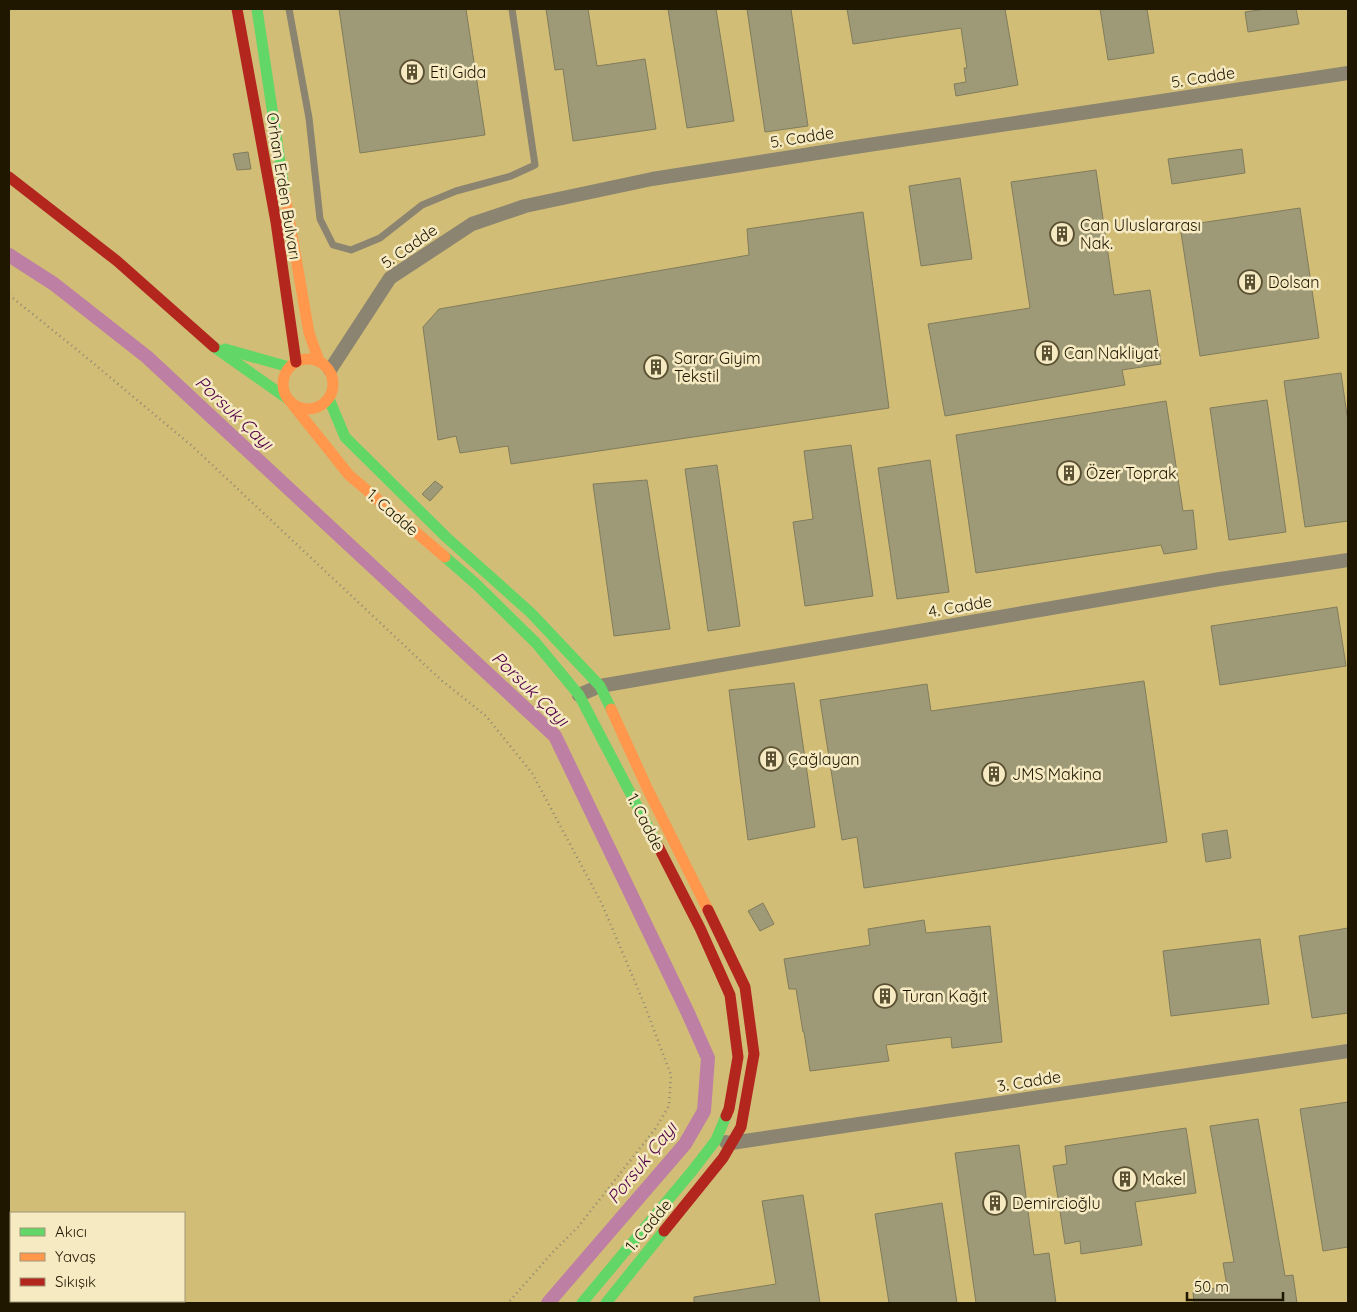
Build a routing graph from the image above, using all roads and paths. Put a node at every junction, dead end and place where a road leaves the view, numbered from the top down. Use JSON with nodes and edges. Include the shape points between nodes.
{"nodes":[{"id":1,"x":237,"y":9,"type":"edge"},
{"id":2,"x":257,"y":9,"type":"edge"},
{"id":3,"x":289,"y":9,"type":"edge"},
{"id":4,"x":512,"y":9,"type":"edge"},
{"id":5,"x":1348,"y":73,"type":"edge"},
{"id":6,"x":9,"y":177,"type":"edge"},
{"id":7,"x":9,"y":295,"type":"edge"},
{"id":8,"x":211,"y":345,"type":"junction"},
{"id":9,"x":293,"y":365,"type":"junction"},
{"id":10,"x":324,"y":366,"type":"junction"},
{"id":11,"x":329,"y":399,"type":"junction"},
{"id":12,"x":290,"y":402,"type":"junction"},
{"id":13,"x":1348,"y":560,"type":"edge"},
{"id":14,"x":600,"y":686,"type":"junction"},
{"id":15,"x":579,"y":696,"type":"junction"},
{"id":16,"x":1348,"y":1051,"type":"edge"},
{"id":17,"x":716,"y":1140,"type":"junction"},
{"id":18,"x":731,"y":1144,"type":"junction"},
{"id":19,"x":508,"y":1303,"type":"edge"},
{"id":20,"x":582,"y":1303,"type":"edge"},
{"id":21,"x":606,"y":1303,"type":"edge"}],
"edges":[{"from":1,"to":9,"type":"street","name":"Orhan Erden Bulvarı","via":[[278,232]]},
{"from":2,"to":10,"type":"street","name":"Orhan Erden Bulvarı","via":[[309,333]]},
{"from":3,"to":4,"type":"lane","via":[[309,118],[320,219],[333,245],[351,250],[380,238],[422,205],[535,165]]},
{"from":5,"to":10,"type":"street","name":"5. Cadde","via":[[652,179],[525,206],[472,224],[390,278]]},
{"from":6,"to":8,"type":"street","via":[[117,261]]},
{"from":7,"to":19,"type":"path","via":[[192,446],[440,679],[486,716],[532,773],[602,904],[671,1075],[669,1106],[578,1227]]},
{"from":8,"to":9,"type":"street"},
{"from":8,"to":12,"type":"street"},
{"from":9,"to":10,"type":"street","via":[[304,359]]},
{"from":9,"to":12,"type":"street","name":"Orhan Erden Bulvarı","via":[[285,374],[283,383]]},
{"from":10,"to":11,"type":"street","name":"Orhan Erden Bulvarı","via":[[334,385]]},
{"from":11,"to":12,"type":"street","via":[[323,405],[308,410]]},
{"from":11,"to":14,"type":"street","name":"1. Cadde","via":[[345,437],[446,537],[531,613]]},
{"from":12,"to":15,"type":"street","name":"1. Cadde","via":[[349,475],[476,584],[536,643]]},
{"from":13,"to":14,"type":"street","name":"4. Cadde","via":[[1220,579]]},
{"from":14,"to":15,"type":"street","name":"4. Cadde"},
{"from":14,"to":18,"type":"street","name":"1. Cadde","via":[[744,987],[754,1054],[741,1128]]},
{"from":15,"to":17,"type":"street","name":"1. Cadde","via":[[645,819],[730,995],[738,1057],[728,1109]]},
{"from":16,"to":18,"type":"street","name":"3. Cadde"},
{"from":17,"to":18,"type":"street","name":"3. Cadde"},
{"from":17,"to":20,"type":"street","name":"1. Cadde"},
{"from":18,"to":21,"type":"street","name":"1. Cadde","via":[[717,1166]]}]}
